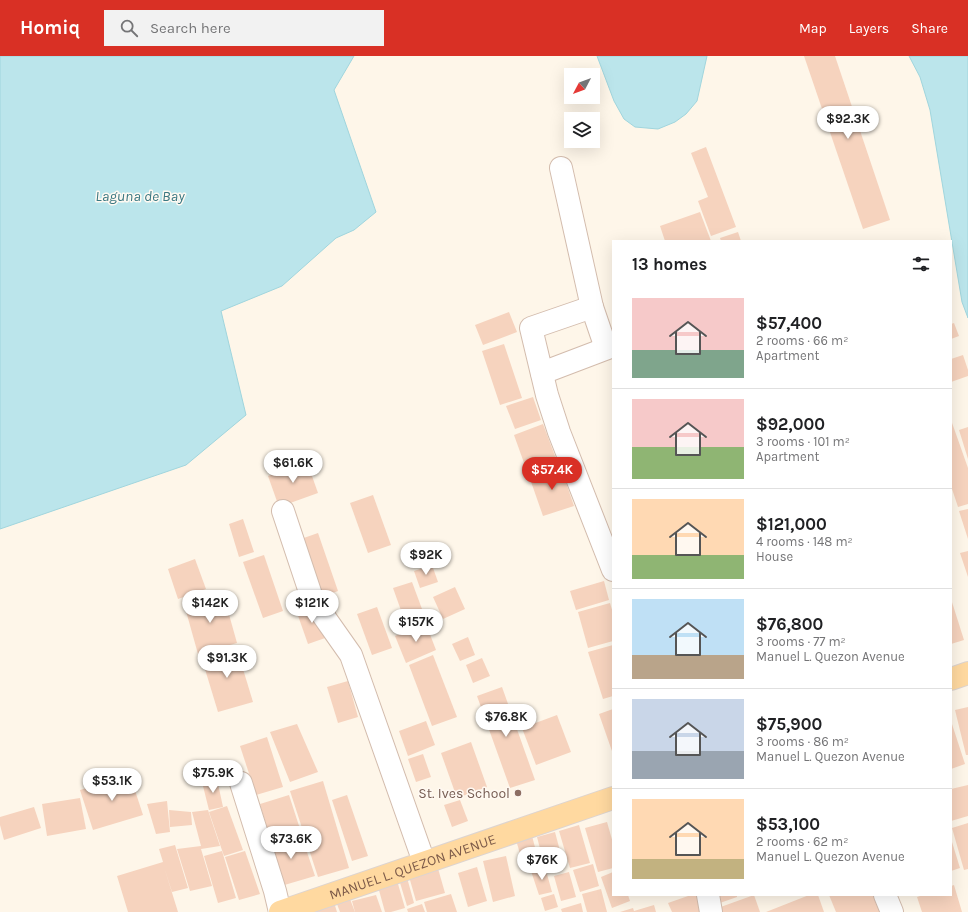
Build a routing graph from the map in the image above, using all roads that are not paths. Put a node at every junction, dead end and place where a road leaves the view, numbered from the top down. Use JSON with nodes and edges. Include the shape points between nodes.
{"nodes":[{"id":1,"x":561,"y":168,"type":"dead end"},
{"id":2,"x":592,"y":307,"type":"junction"},
{"id":3,"x":609,"y":347,"type":"edge"},
{"id":4,"x":542,"y":373,"type":"junction"},
{"id":5,"x":283,"y":511,"type":"dead end"},
{"id":6,"x":612,"y":567,"type":"edge"},
{"id":7,"x":968,"y":673,"type":"edge"},
{"id":8,"x":952,"y":679,"type":"edge"},
{"id":9,"x":241,"y":783,"type":"dead end"},
{"id":10,"x":612,"y":798,"type":"edge"},
{"id":11,"x":424,"y":862,"type":"junction"},
{"id":12,"x":708,"y":896,"type":"edge"},
{"id":13,"x":885,"y":896,"type":"edge"},
{"id":14,"x":280,"y":912,"type":"edge"},
{"id":15,"x":711,"y":912,"type":"edge"},
{"id":16,"x":892,"y":912,"type":"edge"}],
"edges":[{"from":1,"to":2,"type":"lane"},
{"from":2,"to":3,"type":"lane"},
{"from":2,"to":4,"type":"lane","via":[[531,328]]},
{"from":3,"to":4,"type":"lane"},
{"from":4,"to":6,"type":"lane","via":[[559,432]]},
{"from":5,"to":11,"type":"lane","via":[[313,601],[351,655]]},
{"from":7,"to":8,"type":"main road"},
{"from":9,"to":14,"type":"lane"},
{"from":10,"to":11,"type":"main road","name":"MANUEL L. QUEZON AVENUE"},
{"from":11,"to":14,"type":"main road","name":"MANUEL L. QUEZON AVENUE"},
{"from":12,"to":15,"type":"lane"},
{"from":13,"to":16,"type":"lane"}]}
